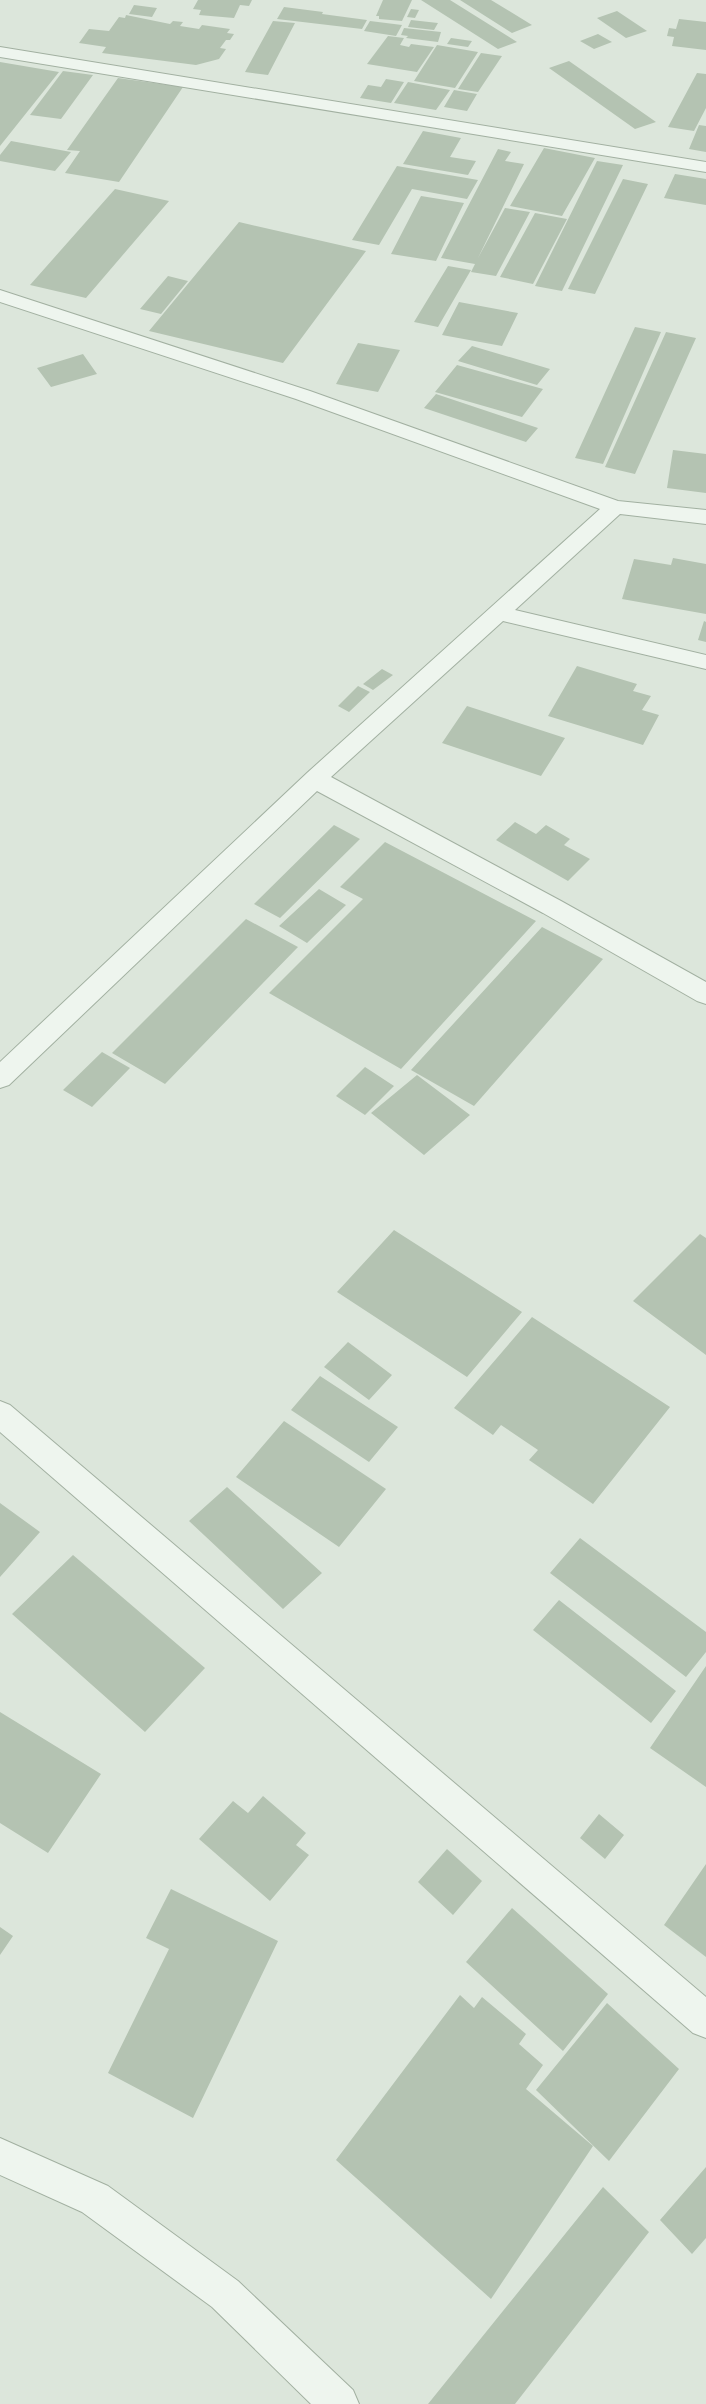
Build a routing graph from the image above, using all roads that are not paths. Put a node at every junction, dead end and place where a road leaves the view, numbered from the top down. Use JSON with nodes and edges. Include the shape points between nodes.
{"nodes":[{"id":1,"x":0,"y":52,"type":"edge"},
{"id":2,"x":706,"y":167,"type":"edge"},
{"id":3,"x":0,"y":296,"type":"edge"},
{"id":4,"x":616,"y":507,"type":"junction"},
{"id":5,"x":706,"y":517,"type":"edge"},
{"id":6,"x":499,"y":613,"type":"junction"},
{"id":7,"x":706,"y":662,"type":"edge"},
{"id":8,"x":315,"y":779,"type":"junction"},
{"id":9,"x":706,"y":994,"type":"edge"},
{"id":10,"x":0,"y":1078,"type":"edge"},
{"id":11,"x":0,"y":1414,"type":"edge"},
{"id":12,"x":706,"y":2020,"type":"edge"},
{"id":13,"x":0,"y":2156,"type":"edge"},
{"id":14,"x":339,"y":2404,"type":"edge"}],
"edges":[{"from":1,"to":2,"type":"street"},
{"from":3,"to":4,"type":"street","via":[[303,395]]},
{"from":4,"to":5,"type":"street"},
{"from":4,"to":6,"type":"street"},
{"from":6,"to":7,"type":"street"},
{"from":6,"to":8,"type":"street"},
{"from":8,"to":9,"type":"street"},
{"from":8,"to":10,"type":"street"},
{"from":11,"to":12,"type":"street"},
{"from":13,"to":14,"type":"street","via":[[95,2199],[225,2294]]}]}
